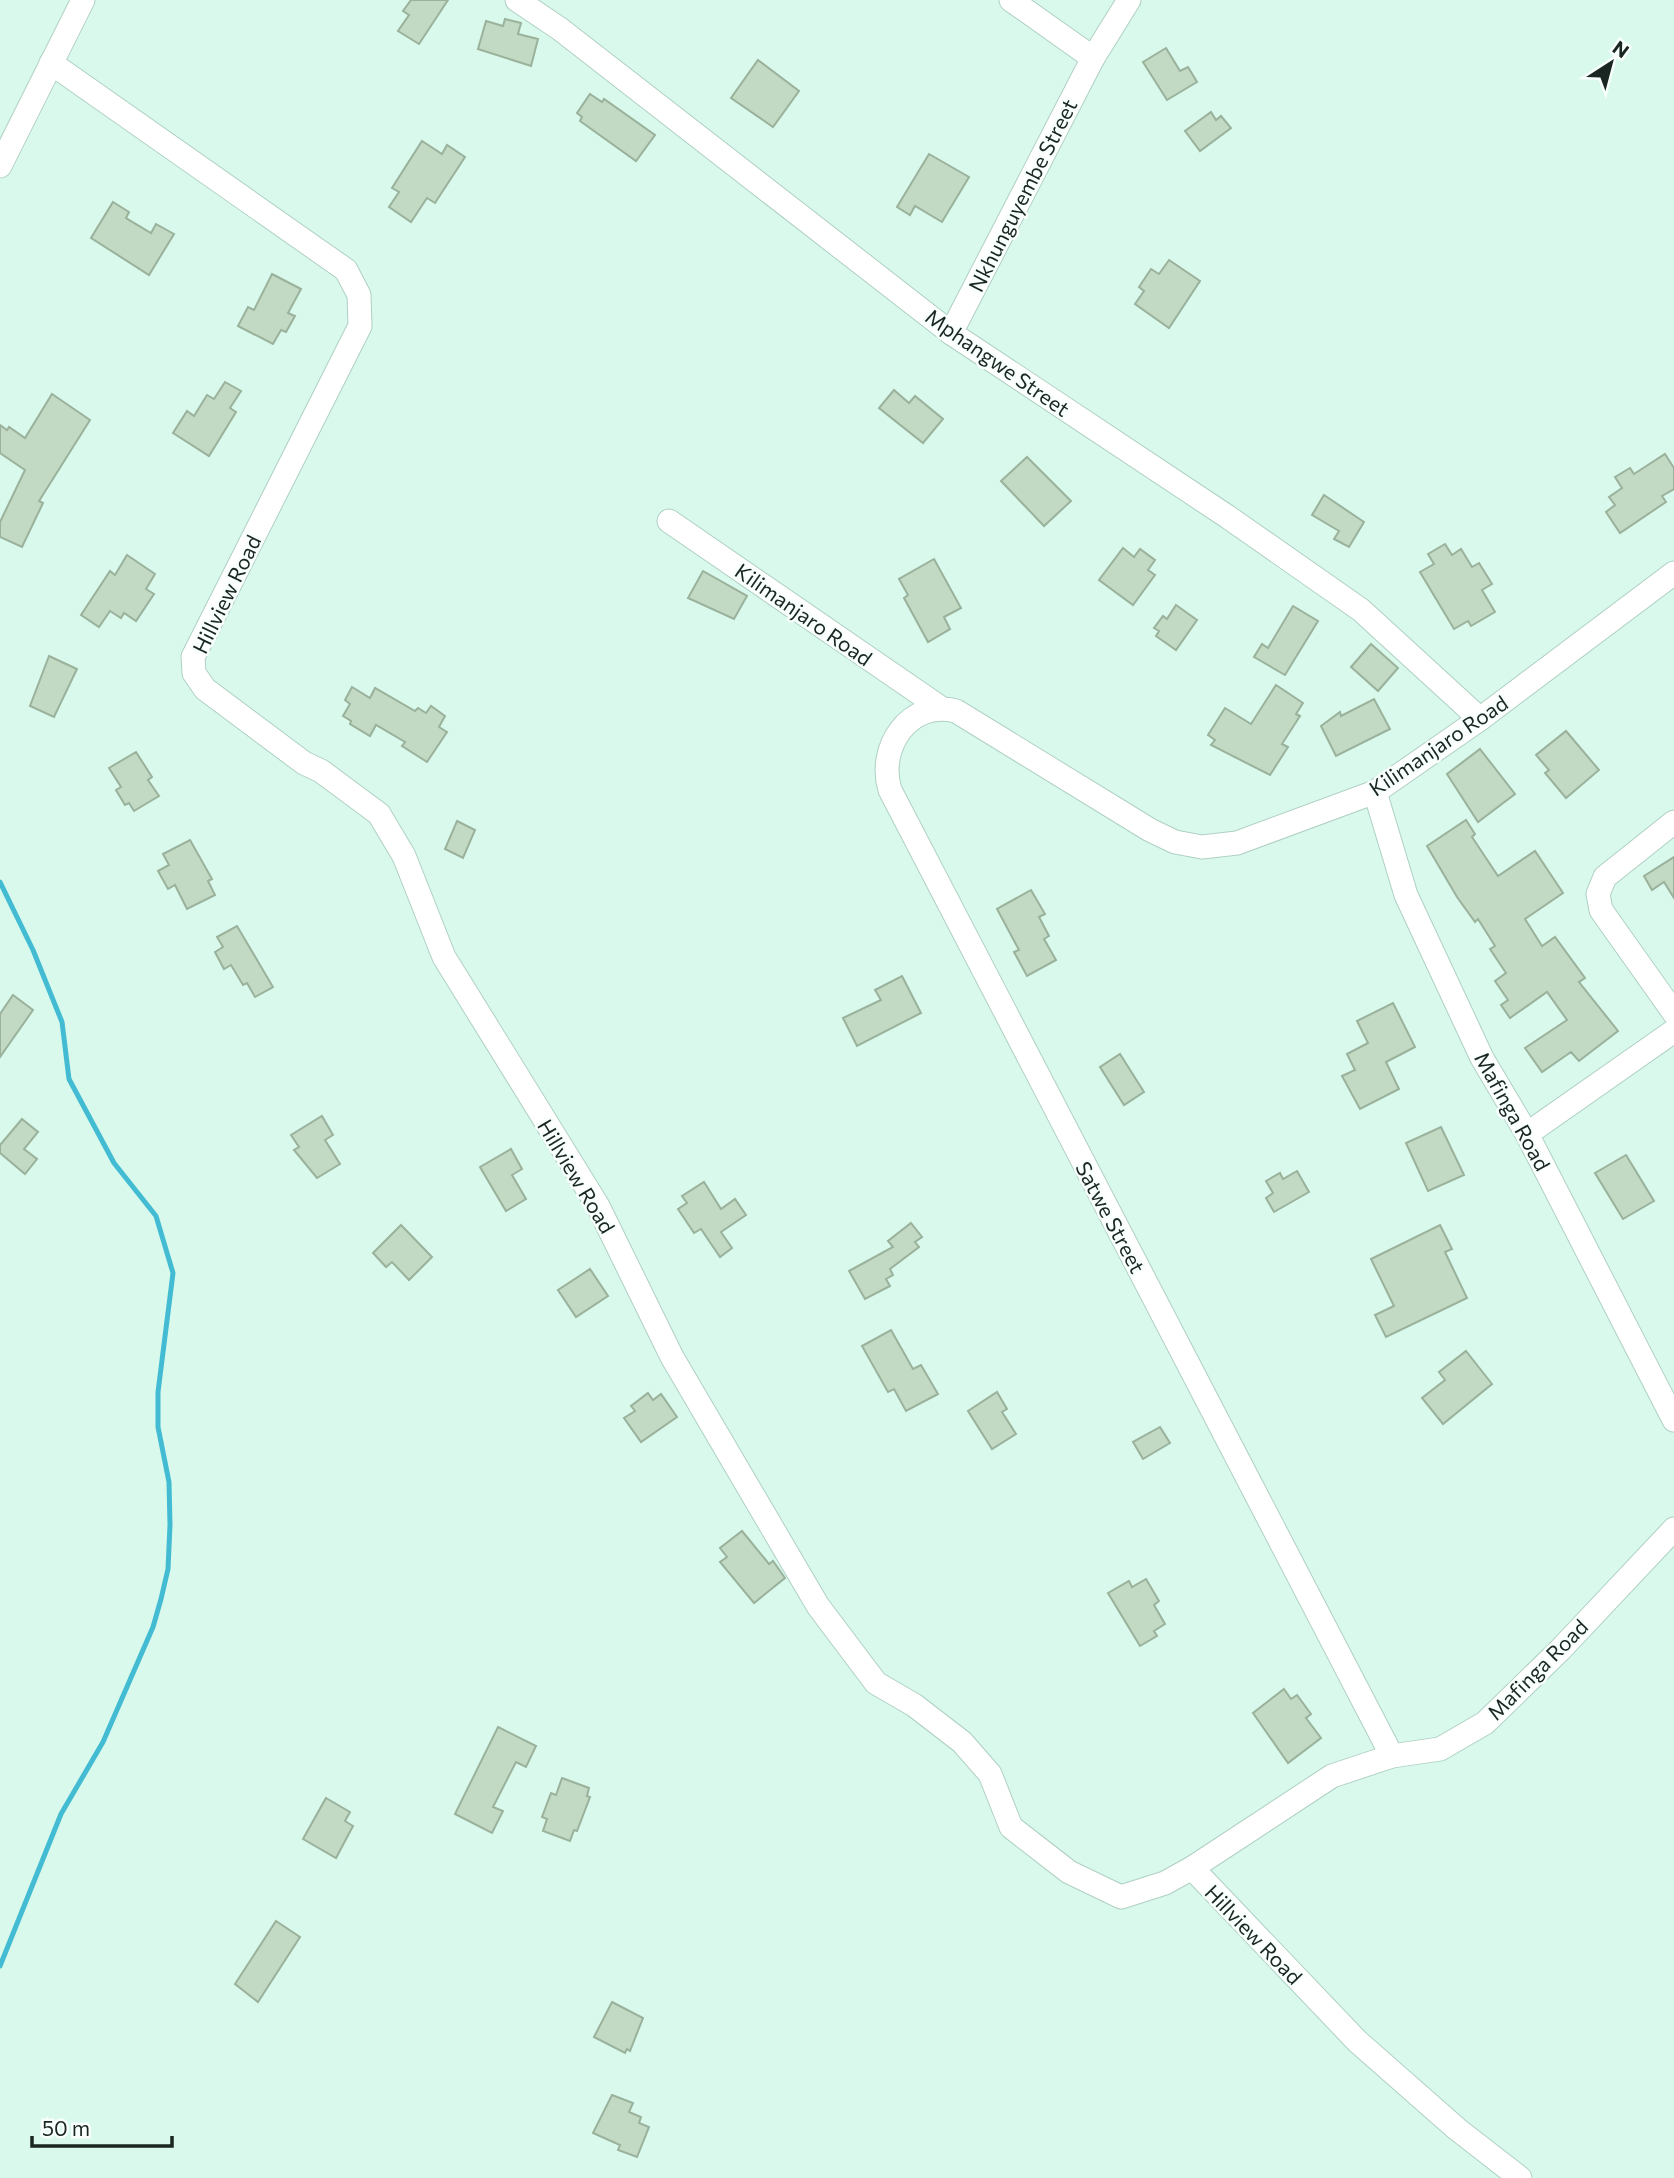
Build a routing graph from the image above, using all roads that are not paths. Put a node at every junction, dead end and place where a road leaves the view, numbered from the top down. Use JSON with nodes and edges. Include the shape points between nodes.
{"nodes":[{"id":1,"x":83,"y":0,"type":"edge"},
{"id":2,"x":517,"y":0,"type":"edge"},
{"id":3,"x":1010,"y":0,"type":"edge"},
{"id":4,"x":1129,"y":0,"type":"edge"},
{"id":5,"x":1093,"y":58,"type":"junction"},
{"id":6,"x":51,"y":63,"type":"junction"},
{"id":7,"x":0,"y":166,"type":"edge"},
{"id":8,"x":951,"y":332,"type":"junction"},
{"id":9,"x":669,"y":521,"type":"dead end"},
{"id":10,"x":1674,"y":573,"type":"edge"},
{"id":11,"x":947,"y":709,"type":"junction"},
{"id":12,"x":1480,"y":719,"type":"junction"},
{"id":13,"x":1375,"y":792,"type":"junction"},
{"id":14,"x":1674,"y":822,"type":"edge"},
{"id":15,"x":1674,"y":1013,"type":"edge"},
{"id":16,"x":1674,"y":1031,"type":"edge"},
{"id":17,"x":1527,"y":1134,"type":"junction"},
{"id":18,"x":1674,"y":1420,"type":"edge"},
{"id":19,"x":1674,"y":1529,"type":"edge"},
{"id":20,"x":1392,"y":1756,"type":"junction"},
{"id":21,"x":1192,"y":1868,"type":"junction"},
{"id":22,"x":1520,"y":2178,"type":"edge"}],
"edges":[{"from":1,"to":6,"type":"street"},
{"from":2,"to":8,"type":"street","name":"Mphangwe Street"},
{"from":3,"to":5,"type":"street"},
{"from":4,"to":5,"type":"street","name":"Nkhunguyembe Street"},
{"from":5,"to":8,"type":"street","name":"Nkhunguyembe Street"},
{"from":6,"to":7,"type":"street"},
{"from":6,"to":21,"type":"street","name":"Hillview Road","via":[[346,270],[359,295],[360,326],[193,657],[194,673],[205,689],[379,814],[404,856],[444,957],[598,1206],[672,1357],[788,1559],[876,1682],[962,1742],[990,1774],[1011,1827],[1069,1872],[1121,1897],[1166,1884]]},
{"from":8,"to":12,"type":"street","name":"Mphangwe Street","via":[[1361,610]]},
{"from":9,"to":11,"type":"street","name":"Kilimanjaro Road"},
{"from":10,"to":12,"type":"street","name":"Kilimanjaro Road"},
{"from":11,"to":13,"type":"street","name":"Kilimanjaro Road","via":[[1175,842],[1202,847],[1237,843]]},
{"from":11,"to":20,"type":"street","name":"Satwe Street","via":[[921,711],[903,728],[886,756],[890,790]]},
{"from":12,"to":13,"type":"street","name":"Kilimanjaro Road"},
{"from":13,"to":17,"type":"street","name":"Mafinga Road","via":[[1406,895],[1482,1058]]},
{"from":14,"to":15,"type":"street","via":[[1605,877],[1598,894],[1601,910]]},
{"from":16,"to":17,"type":"street"},
{"from":17,"to":18,"type":"street","name":"Mafinga Road"},
{"from":19,"to":20,"type":"street","name":"Mafinga Road","via":[[1485,1723],[1440,1749]]},
{"from":20,"to":21,"type":"street","name":"Mafinga Road","via":[[1332,1776]]},
{"from":21,"to":22,"type":"street","name":"Hillview Road","via":[[1357,2041]]}]}
